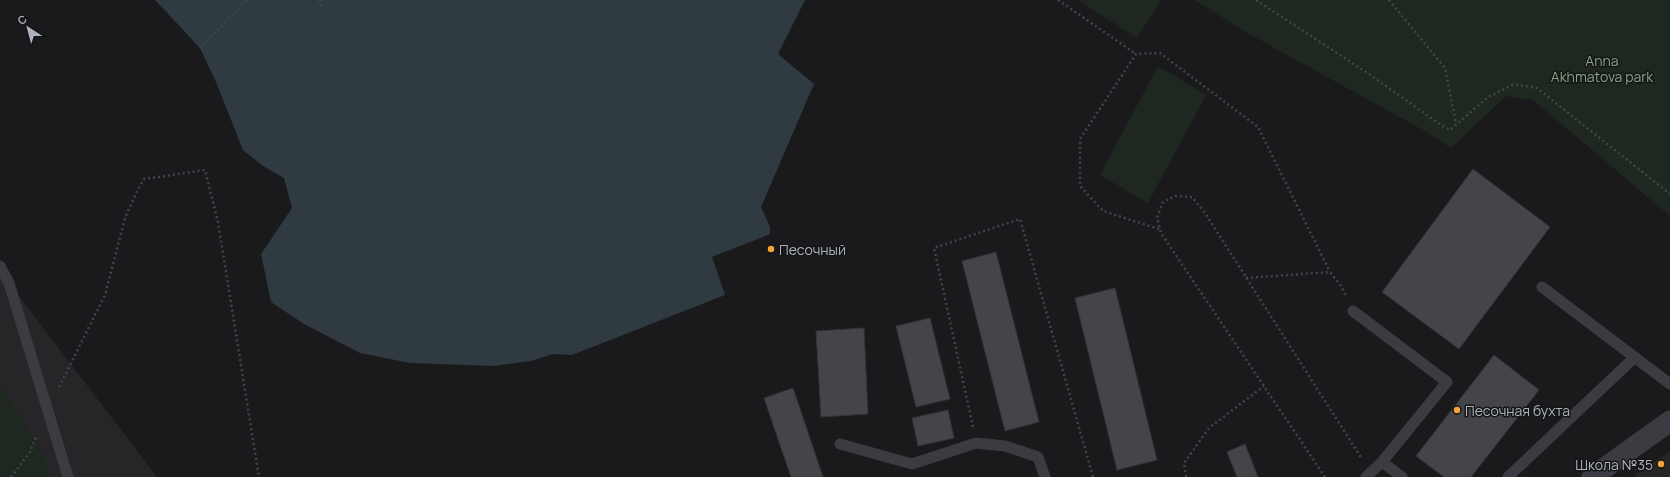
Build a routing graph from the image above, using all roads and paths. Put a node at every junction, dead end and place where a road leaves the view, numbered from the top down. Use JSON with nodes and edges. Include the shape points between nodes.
{"nodes":[{"id":1,"x":249,"y":0,"type":"edge"},
{"id":2,"x":319,"y":0,"type":"edge"},
{"id":3,"x":1058,"y":0,"type":"edge"},
{"id":4,"x":1256,"y":0,"type":"edge"},
{"id":5,"x":1389,"y":0,"type":"edge"},
{"id":6,"x":322,"y":7,"type":"dead end"},
{"id":7,"x":200,"y":48,"type":"dead end"},
{"id":8,"x":1136,"y":54,"type":"junction"},
{"id":9,"x":1456,"y":124,"type":"junction"},
{"id":10,"x":1670,"y":194,"type":"edge"},
{"id":11,"x":1160,"y":229,"type":"junction"},
{"id":12,"x":0,"y":266,"type":"edge"},
{"id":13,"x":1330,"y":272,"type":"junction"},
{"id":14,"x":1246,"y":278,"type":"junction"},
{"id":15,"x":1542,"y":287,"type":"dead end"},
{"id":16,"x":1353,"y":311,"type":"joint"},
{"id":17,"x":1635,"y":357,"type":"junction"},
{"id":18,"x":1670,"y":384,"type":"edge"},
{"id":19,"x":1264,"y":386,"type":"junction"},
{"id":20,"x":48,"y":410,"type":"junction"},
{"id":21,"x":1670,"y":421,"type":"edge"},
{"id":22,"x":976,"y":443,"type":"junction"},
{"id":23,"x":840,"y":444,"type":"dead end"},
{"id":24,"x":1382,"y":462,"type":"junction"},
{"id":25,"x":1368,"y":475,"type":"edge"},
{"id":26,"x":11,"y":477,"type":"edge"},
{"id":27,"x":68,"y":477,"type":"edge"},
{"id":28,"x":259,"y":477,"type":"edge"},
{"id":29,"x":1045,"y":477,"type":"edge"},
{"id":30,"x":1093,"y":477,"type":"edge"},
{"id":31,"x":1186,"y":477,"type":"edge"},
{"id":32,"x":1325,"y":477,"type":"edge"},
{"id":33,"x":1402,"y":477,"type":"edge"},
{"id":34,"x":1508,"y":477,"type":"edge"},
{"id":35,"x":1592,"y":477,"type":"edge"}],
"edges":[{"from":1,"to":7,"type":"path"},
{"from":2,"to":6,"type":"path"},
{"from":3,"to":8,"type":"path"},
{"from":4,"to":9,"type":"path","via":[[1441,125],[1450,130]]},
{"from":5,"to":9,"type":"path","via":[[1446,68]]},
{"from":8,"to":11,"type":"path","via":[[1080,139],[1080,186],[1103,211]]},
{"from":8,"to":13,"type":"path","via":[[1160,53],[1258,127]]},
{"from":9,"to":10,"type":"path","via":[[1488,97],[1514,84],[1537,88]]},
{"from":11,"to":14,"type":"path","via":[[1157,218],[1163,202],[1174,196],[1192,197]]},
{"from":11,"to":19,"type":"path"},
{"from":12,"to":20,"type":"lane","via":[[9,283]]},
{"from":13,"to":14,"type":"path"},
{"from":13,"to":16,"type":"path","via":[[1342,286]]},
{"from":14,"to":25,"type":"path"},
{"from":15,"to":17,"type":"lane"},
{"from":16,"to":24,"type":"lane","via":[[1447,382]]},
{"from":17,"to":18,"type":"lane"},
{"from":17,"to":34,"type":"lane"},
{"from":19,"to":31,"type":"path","via":[[1209,428],[1184,464]]},
{"from":19,"to":32,"type":"path"},
{"from":20,"to":26,"type":"path","via":[[30,452]]},
{"from":20,"to":27,"type":"lane"},
{"from":20,"to":28,"type":"path","via":[[105,295],[125,218],[144,179],[205,170],[218,222]]},
{"from":21,"to":35,"type":"street"},
{"from":22,"to":23,"type":"lane","via":[[912,464]]},
{"from":22,"to":29,"type":"lane","via":[[1006,446],[1038,457]]},
{"from":22,"to":30,"type":"path","via":[[934,248],[1020,219]]},
{"from":24,"to":25,"type":"lane"},
{"from":24,"to":33,"type":"lane"}]}
